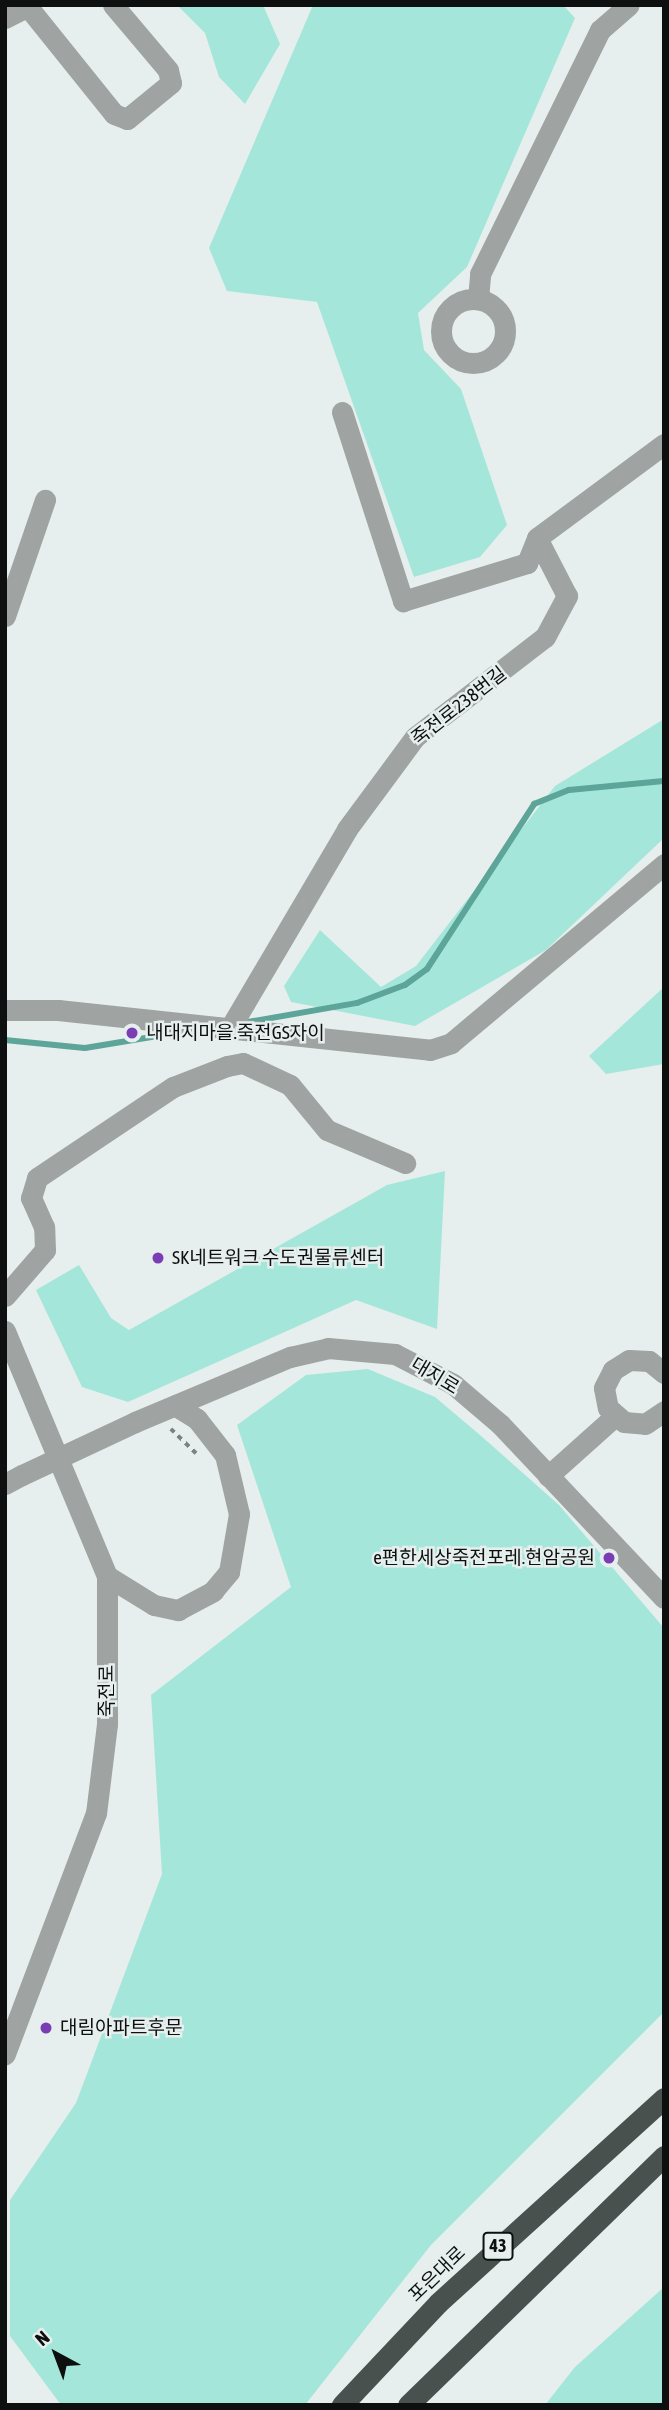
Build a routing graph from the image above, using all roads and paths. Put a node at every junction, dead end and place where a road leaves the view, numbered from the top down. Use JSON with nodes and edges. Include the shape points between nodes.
{"nodes":[{"id":1,"x":113,"y":5,"type":"edge"},
{"id":2,"x":629,"y":5,"type":"edge"},
{"id":3,"x":30,"y":6,"type":"edge"},
{"id":4,"x":5,"y":18,"type":"edge"},
{"id":5,"x":478,"y":299,"type":"dead end"},
{"id":6,"x":342,"y":412,"type":"dead end"},
{"id":7,"x":664,"y":444,"type":"edge"},
{"id":8,"x":45,"y":500,"type":"dead end"},
{"id":9,"x":537,"y":538,"type":"junction"},
{"id":10,"x":5,"y":616,"type":"edge"},
{"id":11,"x":664,"y":864,"type":"edge"},
{"id":12,"x":5,"y":1010,"type":"edge"},
{"id":13,"x":234,"y":1022,"type":"junction"},
{"id":14,"x":405,"y":1163,"type":"dead end"},
{"id":15,"x":5,"y":1296,"type":"edge"},
{"id":16,"x":5,"y":1331,"type":"edge"},
{"id":17,"x":664,"y":1373,"type":"edge"},
{"id":18,"x":174,"y":1405,"type":"junction"},
{"id":19,"x":664,"y":1411,"type":"edge"},
{"id":20,"x":615,"y":1416,"type":"junction"},
{"id":21,"x":145,"y":1418,"type":"junction"},
{"id":22,"x":202,"y":1459,"type":"dead end"},
{"id":23,"x":548,"y":1476,"type":"junction"},
{"id":24,"x":14,"y":1480,"type":"edge"},
{"id":25,"x":107,"y":1576,"type":"junction"},
{"id":26,"x":664,"y":1598,"type":"edge"},
{"id":27,"x":5,"y":2054,"type":"edge"},
{"id":28,"x":664,"y":2098,"type":"edge"},
{"id":29,"x":664,"y":2155,"type":"edge"},
{"id":30,"x":342,"y":2405,"type":"edge"},
{"id":31,"x":408,"y":2405,"type":"edge"}],
"edges":[{"from":1,"to":3,"type":"street","via":[[168,70],[171,83],[127,119],[114,114]]},
{"from":2,"to":5,"type":"street","via":[[600,30],[480,274]]},
{"from":3,"to":4,"type":"street"},
{"from":6,"to":9,"type":"street","via":[[403,601],[527,563]]},
{"from":7,"to":9,"type":"street"},
{"from":8,"to":10,"type":"street"},
{"from":9,"to":13,"type":"street","name":"죽전로238번길","via":[[567,597],[545,637],[415,737],[347,829]]},
{"from":11,"to":13,"type":"street","via":[[451,1043],[412,1052]]},
{"from":12,"to":13,"type":"street"},
{"from":14,"to":15,"type":"street","via":[[327,1130],[290,1084],[243,1063],[227,1066],[173,1087],[37,1178],[31,1198],[44,1227],[45,1250]]},
{"from":16,"to":25,"type":"street","name":"죽전로"},
{"from":17,"to":20,"type":"street","via":[[639,1359],[608,1364],[604,1388]]},
{"from":18,"to":21,"type":"street","name":"대지로"},
{"from":18,"to":23,"type":"street","name":"대지로","via":[[290,1357],[364,1347],[426,1366],[453,1384]]},
{"from":18,"to":25,"type":"street","via":[[197,1419],[225,1455],[239,1514],[229,1572],[213,1591],[178,1610],[153,1605]]},
{"from":19,"to":20,"type":"street","via":[[645,1424]]},
{"from":20,"to":23,"type":"street"},
{"from":21,"to":22,"type":"path"},
{"from":21,"to":24,"type":"street","name":"대지로","bridge":true},
{"from":23,"to":26,"type":"street","name":"대지로"},
{"from":25,"to":27,"type":"street","name":"죽전로","via":[[107,1724],[96,1813]]},
{"from":28,"to":30,"type":"highway","name":"포은대로","number":"43","via":[[438,2303]]},
{"from":29,"to":31,"type":"highway","number":"43"}]}
